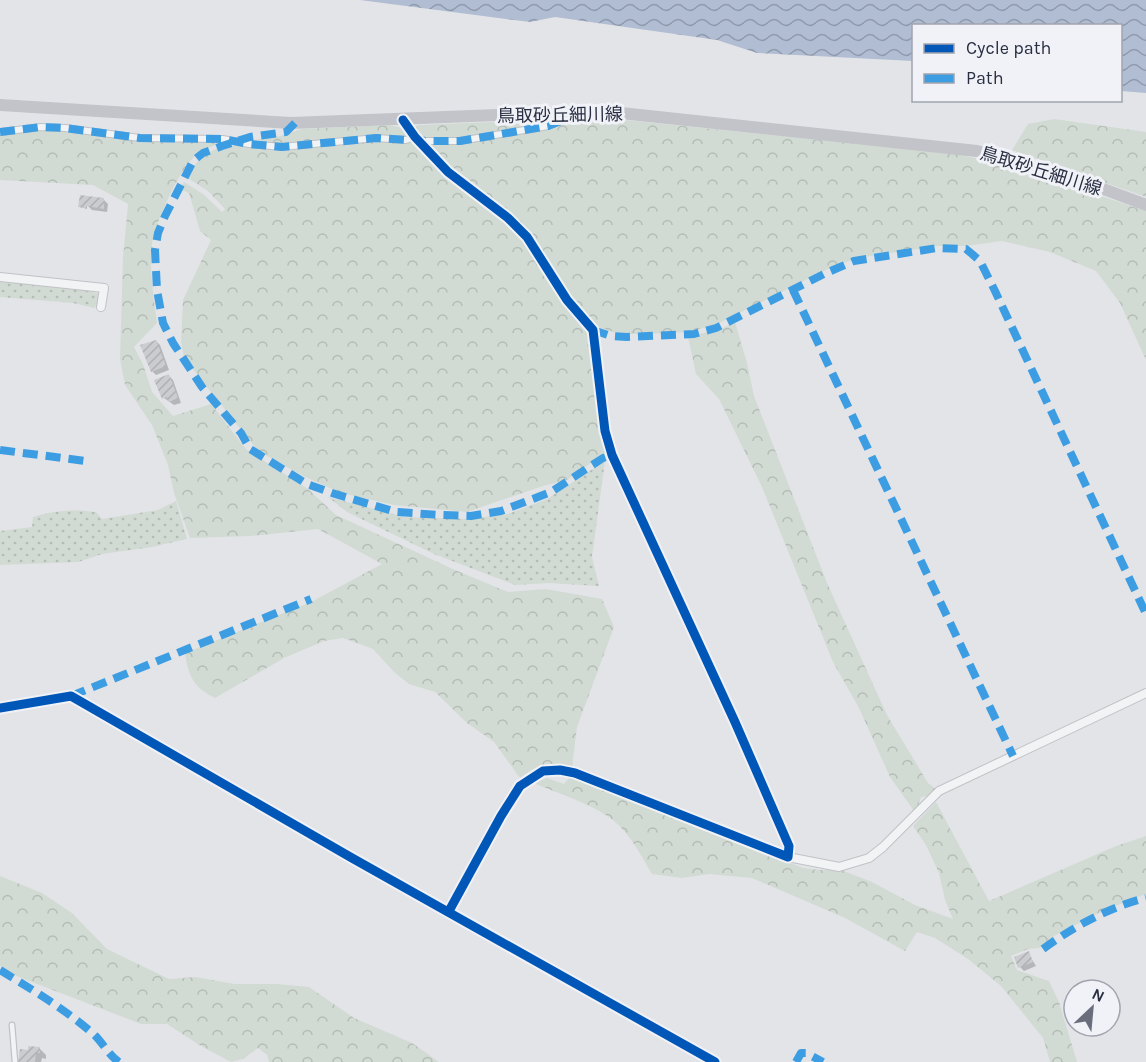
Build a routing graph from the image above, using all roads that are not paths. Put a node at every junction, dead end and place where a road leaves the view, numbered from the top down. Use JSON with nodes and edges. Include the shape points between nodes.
{"nodes":[{"id":1,"x":0,"y":105,"type":"edge"},
{"id":2,"x":568,"y":118,"type":"dead end"},
{"id":3,"x":403,"y":120,"type":"junction"},
{"id":4,"x":0,"y":132,"type":"edge"},
{"id":5,"x":415,"y":137,"type":"junction"},
{"id":6,"x":1146,"y":205,"type":"edge"},
{"id":7,"x":0,"y":277,"type":"edge"},
{"id":8,"x":101,"y":307,"type":"dead end"},
{"id":9,"x":1146,"y":693,"type":"edge"},
{"id":10,"x":0,"y":708,"type":"edge"},
{"id":11,"x":788,"y":857,"type":"junction"},
{"id":12,"x":449,"y":911,"type":"junction"},
{"id":13,"x":12,"y":1025,"type":"dead end"},
{"id":14,"x":15,"y":1062,"type":"edge"},
{"id":15,"x":715,"y":1062,"type":"edge"}],
"edges":[{"from":1,"to":3,"type":"main road","name":"鳥取砂丘細川線","via":[[291,123]]},
{"from":2,"to":5,"type":"street","via":[[548,126],[460,141],[424,141]]},
{"from":3,"to":5,"type":"street"},
{"from":3,"to":6,"type":"main road","name":"鳥取砂丘細川線","via":[[602,111],[977,151]]},
{"from":4,"to":5,"type":"street","via":[[65,128],[140,138],[223,139],[282,147]]},
{"from":5,"to":11,"type":"street","via":[[448,172],[508,218],[526,237],[567,300],[593,330],[612,455],[773,807],[789,846]]},
{"from":7,"to":8,"type":"street","via":[[104,288]]},
{"from":9,"to":11,"type":"street","via":[[939,791],[869,858],[838,867]]},
{"from":10,"to":12,"type":"street","via":[[71,696]]},
{"from":11,"to":12,"type":"street","via":[[575,773],[543,771],[520,786]]},
{"from":12,"to":15,"type":"street"},
{"from":13,"to":14,"type":"lane"}]}
